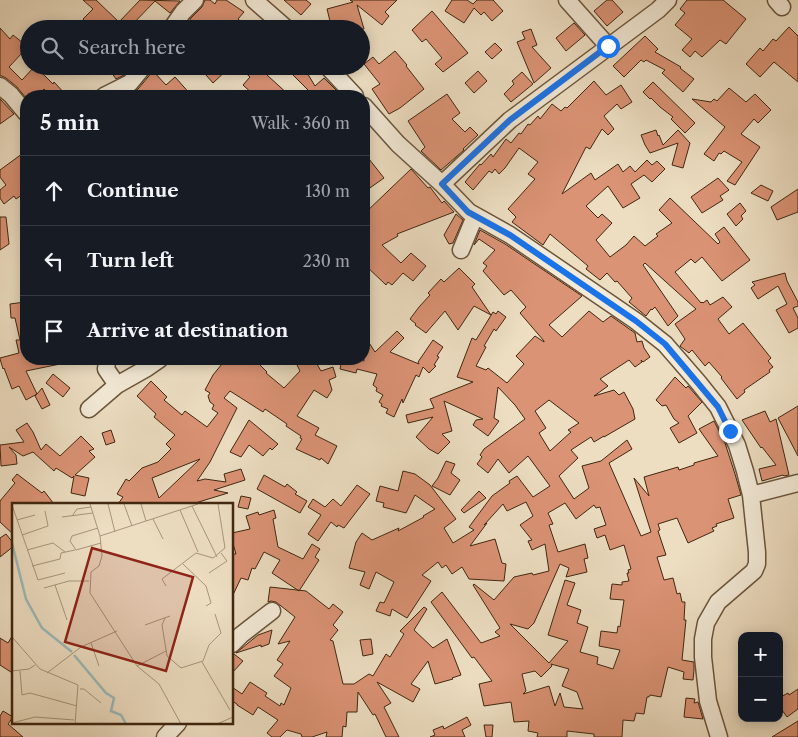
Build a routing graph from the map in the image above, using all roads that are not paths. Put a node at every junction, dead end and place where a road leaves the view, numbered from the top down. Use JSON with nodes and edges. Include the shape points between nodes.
{"nodes":[{"id":1,"x":195,"y":0,"type":"edge"},
{"id":2,"x":254,"y":0,"type":"edge"},
{"id":3,"x":567,"y":0,"type":"edge"},
{"id":4,"x":668,"y":0,"type":"edge"},
{"id":5,"x":177,"y":20,"type":"edge"},
{"id":6,"x":277,"y":20,"type":"edge"},
{"id":7,"x":608,"y":46,"type":"junction"},
{"id":8,"x":136,"y":75,"type":"edge"},
{"id":9,"x":335,"y":75,"type":"edge"},
{"id":10,"x":0,"y":86,"type":"edge"},
{"id":11,"x":115,"y":90,"type":"edge"},
{"id":12,"x":349,"y":90,"type":"edge"},
{"id":13,"x":20,"y":106,"type":"edge"},
{"id":14,"x":370,"y":113,"type":"edge"},
{"id":15,"x":442,"y":184,"type":"junction"},
{"id":16,"x":474,"y":216,"type":"junction"},
{"id":17,"x":461,"y":250,"type":"dead end"},
{"id":18,"x":107,"y":365,"type":"edge"},
{"id":19,"x":151,"y":365,"type":"edge"},
{"id":20,"x":117,"y":385,"type":"junction"},
{"id":21,"x":89,"y":409,"type":"dead end"},
{"id":22,"x":798,"y":483,"type":"edge"},
{"id":23,"x":751,"y":495,"type":"junction"},
{"id":24,"x":272,"y":611,"type":"dead end"},
{"id":25,"x":234,"y":642,"type":"edge"},
{"id":26,"x":177,"y":724,"type":"edge"},
{"id":27,"x":165,"y":737,"type":"edge"},
{"id":28,"x":719,"y":737,"type":"edge"}],
"edges":[{"from":1,"to":5,"type":"street"},
{"from":2,"to":6,"type":"street"},
{"from":3,"to":7,"type":"street"},
{"from":4,"to":7,"type":"street"},
{"from":7,"to":15,"type":"street","via":[[510,120]]},
{"from":8,"to":11,"type":"street"},
{"from":9,"to":12,"type":"street"},
{"from":10,"to":13,"type":"street"},
{"from":14,"to":15,"type":"street","via":[[398,144]]},
{"from":15,"to":16,"type":"street"},
{"from":16,"to":17,"type":"street"},
{"from":16,"to":23,"type":"street","via":[[510,235],[665,344],[718,407],[737,445]]},
{"from":18,"to":20,"type":"street"},
{"from":19,"to":20,"type":"street"},
{"from":20,"to":21,"type":"street"},
{"from":22,"to":23,"type":"street"},
{"from":23,"to":28,"type":"street","via":[[757,564],[754,571],[718,602],[706,623],[703,638],[708,702]]},
{"from":24,"to":25,"type":"street"},
{"from":26,"to":27,"type":"street"}]}
